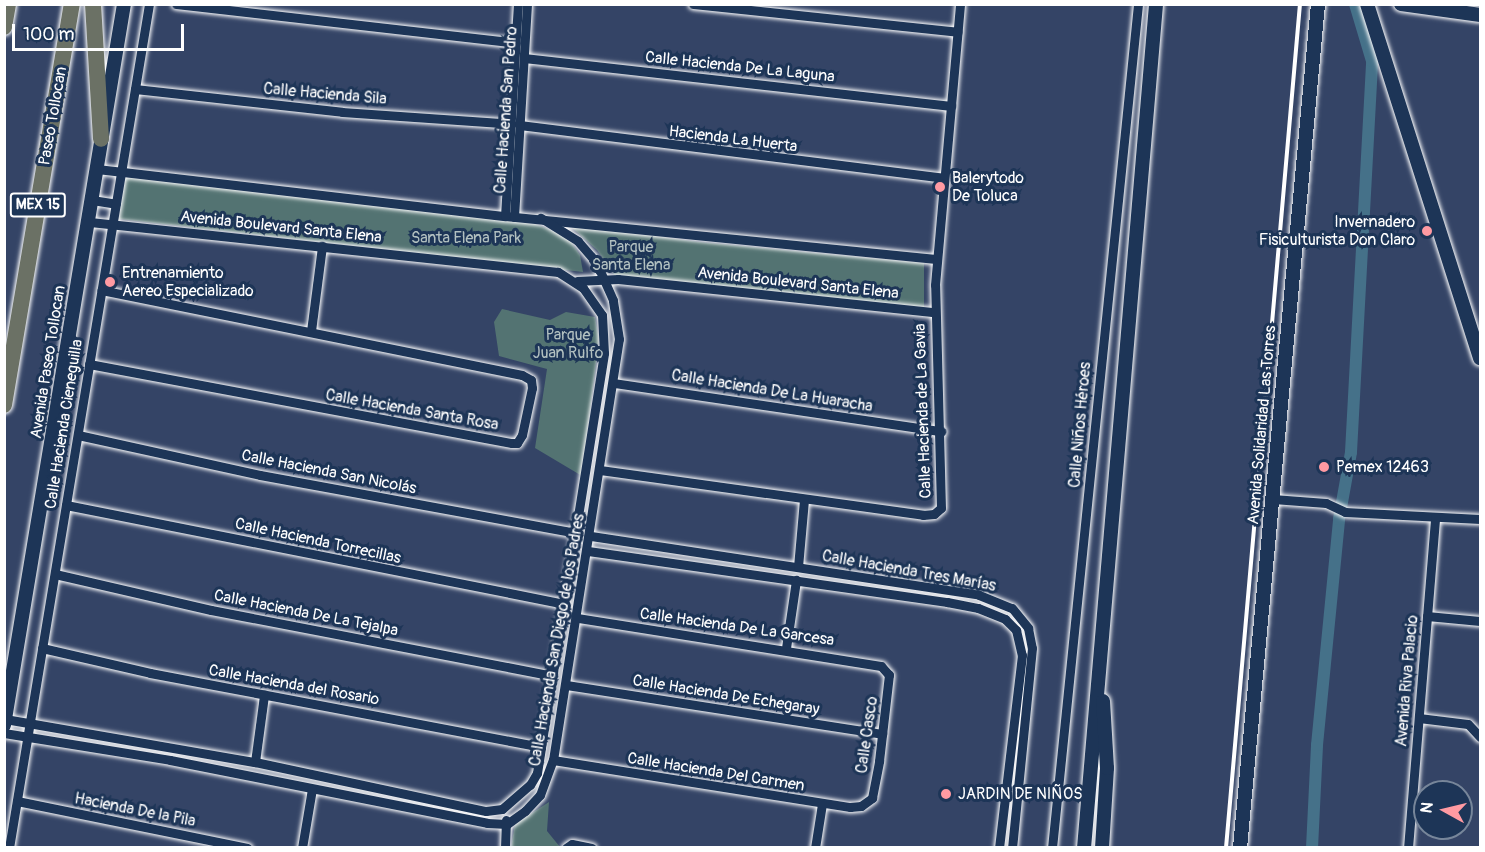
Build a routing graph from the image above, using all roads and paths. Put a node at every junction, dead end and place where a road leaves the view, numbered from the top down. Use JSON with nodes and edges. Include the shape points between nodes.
{"nodes":[{"id":1,"x":8,"y":4,"type":"edge"},
{"id":2,"x":72,"y":4,"type":"edge"},
{"id":3,"x":93,"y":4,"type":"edge"},
{"id":4,"x":124,"y":4,"type":"edge"},
{"id":5,"x":149,"y":4,"type":"edge"},
{"id":6,"x":176,"y":4,"type":"edge"},
{"id":7,"x":518,"y":4,"type":"edge"},
{"id":8,"x":527,"y":4,"type":"edge"},
{"id":9,"x":693,"y":4,"type":"edge"},
{"id":10,"x":960,"y":4,"type":"edge"},
{"id":11,"x":1137,"y":4,"type":"edge"},
{"id":12,"x":1156,"y":4,"type":"edge"},
{"id":13,"x":1318,"y":4,"type":"edge"},
{"id":14,"x":1367,"y":4,"type":"edge"},
{"id":15,"x":1373,"y":4,"type":"edge"},
{"id":16,"x":1401,"y":4,"type":"edge"},
{"id":17,"x":1433,"y":7,"type":"edge"},
{"id":18,"x":1480,"y":12,"type":"edge"},
{"id":19,"x":4,"y":27,"type":"edge"},
{"id":20,"x":958,"y":32,"type":"junction"},
{"id":21,"x":516,"y":43,"type":"junction"},
{"id":22,"x":524,"y":58,"type":"junction"},
{"id":23,"x":135,"y":89,"type":"junction"},
{"id":24,"x":518,"y":90,"type":"junction"},
{"id":25,"x":951,"y":106,"type":"junction"},
{"id":26,"x":516,"y":124,"type":"junction"},
{"id":27,"x":100,"y":139,"type":"junction"},
{"id":28,"x":97,"y":169,"type":"junction"},
{"id":29,"x":121,"y":172,"type":"junction"},
{"id":30,"x":943,"y":178,"type":"junction"},
{"id":31,"x":92,"y":200,"type":"junction"},
{"id":32,"x":116,"y":204,"type":"junction"},
{"id":33,"x":510,"y":217,"type":"junction"},
{"id":34,"x":542,"y":218,"type":"junction"},
{"id":35,"x":88,"y":222,"type":"junction"},
{"id":36,"x":112,"y":225,"type":"junction"},
{"id":37,"x":322,"y":246,"type":"junction"},
{"id":38,"x":936,"y":259,"type":"junction"},
{"id":39,"x":604,"y":279,"type":"junction"},
{"id":40,"x":577,"y":281,"type":"junction"},
{"id":41,"x":102,"y":290,"type":"junction"},
{"id":42,"x":934,"y":312,"type":"junction"},
{"id":43,"x":1480,"y":330,"type":"edge"},
{"id":44,"x":310,"y":331,"type":"junction"},
{"id":45,"x":1480,"y":358,"type":"edge"},
{"id":46,"x":89,"y":364,"type":"junction"},
{"id":47,"x":614,"y":382,"type":"junction"},
{"id":48,"x":4,"y":405,"type":"edge"},
{"id":49,"x":941,"y":431,"type":"junction"},
{"id":50,"x":591,"y":433,"type":"junction"},
{"id":51,"x":606,"y":434,"type":"junction"},
{"id":52,"x":78,"y":435,"type":"junction"},
{"id":53,"x":600,"y":470,"type":"junction"},
{"id":54,"x":1273,"y":499,"type":"junction"},
{"id":55,"x":804,"y":500,"type":"junction"},
{"id":56,"x":66,"y":505,"type":"junction"},
{"id":57,"x":1435,"y":517,"type":"junction"},
{"id":58,"x":1480,"y":519,"type":"edge"},
{"id":59,"x":576,"y":533,"type":"junction"},
{"id":60,"x":591,"y":536,"type":"junction"},
{"id":61,"x":588,"y":550,"type":"junction"},
{"id":62,"x":730,"y":557,"type":"junction"},
{"id":63,"x":798,"y":567,"type":"junction"},
{"id":64,"x":729,"y":571,"type":"junction"},
{"id":65,"x":55,"y":574,"type":"junction"},
{"id":66,"x":849,"y":576,"type":"junction"},
{"id":67,"x":796,"y":580,"type":"junction"},
{"id":68,"x":846,"y":587,"type":"junction"},
{"id":69,"x":565,"y":604,"type":"junction"},
{"id":70,"x":1427,"y":616,"type":"junction"},
{"id":71,"x":577,"y":618,"type":"junction"},
{"id":72,"x":1022,"y":618,"type":"junction"},
{"id":73,"x":1480,"y":621,"type":"edge"},
{"id":74,"x":1013,"y":625,"type":"junction"},
{"id":75,"x":42,"y":648,"type":"junction"},
{"id":76,"x":786,"y":648,"type":"junction"},
{"id":77,"x":557,"y":652,"type":"junction"},
{"id":78,"x":570,"y":654,"type":"junction"},
{"id":79,"x":889,"y":675,"type":"joint"},
{"id":80,"x":1099,"y":675,"type":"junction"},
{"id":81,"x":553,"y":676,"type":"junction"},
{"id":82,"x":566,"y":685,"type":"junction"},
{"id":83,"x":264,"y":695,"type":"junction"},
{"id":84,"x":1252,"y":714,"type":"junction"},
{"id":85,"x":1419,"y":718,"type":"junction"},
{"id":86,"x":30,"y":723,"type":"junction"},
{"id":87,"x":5,"y":726,"type":"edge"},
{"id":88,"x":882,"y":734,"type":"junction"},
{"id":89,"x":28,"y":736,"type":"junction"},
{"id":90,"x":1480,"y":737,"type":"edge"},
{"id":91,"x":172,"y":747,"type":"junction"},
{"id":92,"x":541,"y":747,"type":"junction"},
{"id":93,"x":170,"y":760,"type":"junction"},
{"id":94,"x":553,"y":760,"type":"junction"},
{"id":95,"x":255,"y":762,"type":"junction"},
{"id":96,"x":371,"y":787,"type":"junction"},
{"id":97,"x":312,"y":789,"type":"junction"},
{"id":98,"x":872,"y":798,"type":"joint"},
{"id":99,"x":17,"y":801,"type":"junction"},
{"id":100,"x":370,"y":801,"type":"junction"},
{"id":101,"x":822,"y":804,"type":"junction"},
{"id":102,"x":502,"y":809,"type":"junction"},
{"id":103,"x":507,"y":824,"type":"junction"},
{"id":104,"x":9,"y":848,"type":"edge"},
{"id":105,"x":247,"y":848,"type":"edge"},
{"id":106,"x":302,"y":848,"type":"edge"},
{"id":107,"x":505,"y":848,"type":"edge"},
{"id":108,"x":566,"y":848,"type":"edge"},
{"id":109,"x":592,"y":848,"type":"edge"},
{"id":110,"x":814,"y":848,"type":"edge"},
{"id":111,"x":999,"y":848,"type":"edge"},
{"id":112,"x":1012,"y":848,"type":"edge"},
{"id":113,"x":1052,"y":848,"type":"edge"},
{"id":114,"x":1084,"y":848,"type":"edge"},
{"id":115,"x":1102,"y":848,"type":"edge"},
{"id":116,"x":1232,"y":848,"type":"edge"},
{"id":117,"x":1240,"y":848,"type":"edge"},
{"id":118,"x":1408,"y":848,"type":"edge"}],
"edges":[{"from":1,"to":19,"type":"highway"},
{"from":2,"to":48,"type":"highway","name":"Paseo Tollocan","number":"MEX 15"},
{"from":3,"to":27,"type":"highway"},
{"from":4,"to":27,"type":"main road","name":"Avenida Paseo Tollocan"},
{"from":5,"to":23,"type":"street","name":"Calle Hacienda Cieneguilla"},
{"from":6,"to":21,"type":"street"},
{"from":7,"to":21,"type":"street","name":"Calle Hacienda San Pedro"},
{"from":8,"to":22,"type":"street","name":"Calle Hacienda San Pedro"},
{"from":9,"to":20,"type":"street"},
{"from":10,"to":20,"type":"street","name":"Calle Hacienda de La Gavia"},
{"from":11,"to":113,"type":"street","name":"Calle Niños Héroes"},
{"from":12,"to":80,"type":"main road"},
{"from":13,"to":54,"type":"main road","name":"Avenida Solidaridad Las Torres"},
{"from":14,"to":45,"type":"main road"},
{"from":15,"to":43,"type":"main road"},
{"from":16,"to":17,"type":"main road"},
{"from":17,"to":18,"type":"main road"},
{"from":20,"to":25,"type":"street","name":"Calle Hacienda de La Gavia"},
{"from":21,"to":24,"type":"street","name":"Calle Hacienda San Pedro"},
{"from":22,"to":24,"type":"street","name":"Calle Hacienda San Pedro"},
{"from":22,"to":25,"type":"street","name":"Calle Hacienda De La Laguna"},
{"from":23,"to":26,"type":"street","name":"Calle Hacienda Sila","via":[[342,112]]},
{"from":23,"to":29,"type":"street","name":"Calle Hacienda Cieneguilla"},
{"from":24,"to":26,"type":"street","name":"Calle Hacienda San Pedro"},
{"from":25,"to":30,"type":"street","name":"Calle Hacienda de La Gavia"},
{"from":26,"to":30,"type":"street","name":"Hacienda La Huerta"},
{"from":26,"to":33,"type":"street","name":"Calle Hacienda San Pedro"},
{"from":27,"to":28,"type":"main road","name":"Avenida Paseo Tollocan"},
{"from":28,"to":29,"type":"street"},
{"from":28,"to":31,"type":"main road","name":"Avenida Paseo Tollocan"},
{"from":29,"to":32,"type":"street","name":"Calle Hacienda Cieneguilla"},
{"from":29,"to":33,"type":"street"},
{"from":30,"to":38,"type":"street","name":"Calle Hacienda de La Gavia"},
{"from":31,"to":32,"type":"street"},
{"from":31,"to":35,"type":"main road","name":"Avenida Paseo Tollocan"},
{"from":32,"to":36,"type":"street","name":"Calle Hacienda Cieneguilla"},
{"from":33,"to":34,"type":"street"},
{"from":34,"to":38,"type":"street"},
{"from":34,"to":39,"type":"street","name":"Calle Hacienda San Diego de los Padres","via":[[578,241]]},
{"from":35,"to":36,"type":"street","name":"Avenida Boulevard Santa Elena"},
{"from":35,"to":87,"type":"main road","name":"Avenida Paseo Tollocan"},
{"from":36,"to":37,"type":"street","name":"Avenida Boulevard Santa Elena"},
{"from":36,"to":41,"type":"street","name":"Calle Hacienda Cieneguilla"},
{"from":37,"to":40,"type":"street","name":"Avenida Boulevard Santa Elena","via":[[558,272]]},
{"from":37,"to":44,"type":"street"},
{"from":38,"to":42,"type":"street","name":"Calle Hacienda de La Gavia"},
{"from":39,"to":40,"type":"street","name":"Avenida Boulevard Santa Elena"},
{"from":39,"to":42,"type":"street","name":"Avenida Boulevard Santa Elena"},
{"from":39,"to":47,"type":"street","name":"Calle Hacienda San Diego de los Padres","via":[[618,322]]},
{"from":40,"to":50,"type":"street","name":"Calle Hacienda San Diego de los Padres","via":[[595,302],[604,324],[604,353]]},
{"from":41,"to":44,"type":"street","name":"Calle Hacienda Santa Rosa"},
{"from":41,"to":46,"type":"street","name":"Calle Hacienda Cieneguilla"},
{"from":42,"to":49,"type":"street","name":"Calle Hacienda de La Gavia"},
{"from":44,"to":46,"type":"street","name":"Calle Hacienda Santa Rosa","via":[[528,378],[532,388],[520,440],[512,443],[395,423]]},
{"from":46,"to":52,"type":"street","name":"Calle Hacienda Cieneguilla"},
{"from":47,"to":49,"type":"street","name":"Calle Hacienda De La Huaracha"},
{"from":47,"to":51,"type":"street","name":"Calle Hacienda San Diego de los Padres"},
{"from":49,"to":55,"type":"street","name":"Calle Hacienda de La Gavia","via":[[944,495],[941,508],[934,514]]},
{"from":50,"to":51,"type":"street"},
{"from":50,"to":59,"type":"street","name":"Calle Hacienda San Diego de los Padres"},
{"from":51,"to":53,"type":"street","name":"Calle Hacienda San Diego de los Padres"},
{"from":52,"to":56,"type":"street","name":"Calle Hacienda Cieneguilla"},
{"from":52,"to":59,"type":"street","name":"Calle Hacienda San Nicolás","via":[[260,475]]},
{"from":53,"to":55,"type":"street","name":"Calle Hacienda de La Gavia"},
{"from":53,"to":60,"type":"street","name":"Calle Hacienda San Diego de los Padres"},
{"from":54,"to":57,"type":"street","via":[[1332,506],[1345,512]]},
{"from":54,"to":84,"type":"main road","name":"Avenida Solidaridad Las Torres"},
{"from":55,"to":63,"type":"street"},
{"from":56,"to":65,"type":"street","name":"Calle Hacienda Cieneguilla"},
{"from":56,"to":69,"type":"street","name":"Calle Hacienda Torrecillas"},
{"from":57,"to":58,"type":"street"},
{"from":57,"to":70,"type":"street","name":"Avenida Riva Palacio"},
{"from":59,"to":69,"type":"street","name":"Calle Hacienda San Diego de los Padres"},
{"from":60,"to":61,"type":"street","name":"Calle Hacienda San Diego de los Padres"},
{"from":60,"to":62,"type":"street","name":"Calle Hacienda Tres Marías"},
{"from":61,"to":64,"type":"street","name":"Calle Hacienda Tres Marías"},
{"from":61,"to":71,"type":"street","name":"Calle Hacienda San Diego de los Padres"},
{"from":62,"to":63,"type":"street","name":"Calle Hacienda Tres Marías"},
{"from":62,"to":64,"type":"street"},
{"from":63,"to":66,"type":"street","name":"Calle Hacienda Tres Marías"},
{"from":64,"to":67,"type":"street","name":"Calle Hacienda Tres Marías"},
{"from":65,"to":75,"type":"street","name":"Calle Hacienda Cieneguilla"},
{"from":65,"to":81,"type":"street","name":"Calle Hacienda De La Tejalpa","via":[[211,610]]},
{"from":66,"to":68,"type":"street"},
{"from":66,"to":72,"type":"street","name":"Calle Hacienda Tres Marías","via":[[979,595],[1003,603]]},
{"from":67,"to":68,"type":"street","name":"Calle Hacienda Tres Marías"},
{"from":67,"to":76,"type":"street"},
{"from":68,"to":74,"type":"street","name":"Calle Hacienda Tres Marías","via":[[978,608]]},
{"from":69,"to":77,"type":"street","name":"Calle Hacienda San Diego de los Padres"},
{"from":70,"to":73,"type":"street"},
{"from":70,"to":85,"type":"street","name":"Avenida Riva Palacio"},
{"from":71,"to":76,"type":"street","name":"Calle Hacienda De La Garcesa"},
{"from":71,"to":78,"type":"street","name":"Calle Hacienda San Diego de los Padres"},
{"from":72,"to":74,"type":"street"},
{"from":72,"to":112,"type":"street","via":[[1030,636],[1031,656]]},
{"from":74,"to":111,"type":"street","via":[[1022,655]]},
{"from":75,"to":83,"type":"street","name":"Calle Hacienda del Rosario"},
{"from":75,"to":86,"type":"street","name":"Calle Hacienda Cieneguilla"},
{"from":76,"to":79,"type":"street","name":"Calle Hacienda De La Garcesa","via":[[873,663]]},
{"from":77,"to":78,"type":"street"},
{"from":77,"to":81,"type":"street","name":"Calle Hacienda San Diego de los Padres"},
{"from":78,"to":82,"type":"street","name":"Calle Hacienda San Diego de los Padres"},
{"from":79,"to":88,"type":"street","name":"Calle Casco"},
{"from":80,"to":114,"type":"main road"},
{"from":80,"to":115,"type":"main road","via":[[1107,768]]},
{"from":81,"to":92,"type":"street","name":"Calle Hacienda San Diego de los Padres"},
{"from":82,"to":88,"type":"street","name":"Calle Hacienda De Echegaray"},
{"from":82,"to":94,"type":"street","name":"Calle Hacienda San Diego de los Padres"},
{"from":83,"to":92,"type":"street","name":"Calle Hacienda del Rosario"},
{"from":83,"to":95,"type":"street"},
{"from":84,"to":116,"type":"main road"},
{"from":84,"to":117,"type":"main road","name":"Avenida Solidaridad Las Torres"},
{"from":85,"to":90,"type":"street","via":[[1468,724]]},
{"from":85,"to":118,"type":"street","name":"Avenida Riva Palacio"},
{"from":86,"to":87,"type":"street"},
{"from":86,"to":89,"type":"street","name":"Calle Hacienda Cieneguilla"},
{"from":86,"to":91,"type":"street"},
{"from":87,"to":89,"type":"street"},
{"from":88,"to":98,"type":"street","name":"Calle Casco"},
{"from":89,"to":93,"type":"street"},
{"from":89,"to":99,"type":"street","name":"Calle Hacienda Cieneguilla"},
{"from":91,"to":93,"type":"street"},
{"from":91,"to":95,"type":"street"},
{"from":92,"to":102,"type":"street","name":"Calle Hacienda San Diego de los Padres","via":[[537,773],[530,785]]},
{"from":93,"to":97,"type":"street"},
{"from":94,"to":101,"type":"street","name":"Calle Hacienda Del Carmen"},
{"from":94,"to":103,"type":"street","name":"Calle Hacienda San Diego de los Padres","via":[[540,795]]},
{"from":95,"to":96,"type":"street"},
{"from":96,"to":100,"type":"street"},
{"from":96,"to":102,"type":"street","via":[[486,810]]},
{"from":97,"to":100,"type":"street"},
{"from":97,"to":106,"type":"street"},
{"from":98,"to":101,"type":"street","name":"Calle Hacienda Del Carmen","via":[[861,806]]},
{"from":99,"to":104,"type":"street","name":"Calle Hacienda Cieneguilla"},
{"from":99,"to":105,"type":"street","name":"Hacienda De la Pila"},
{"from":100,"to":103,"type":"street"},
{"from":101,"to":110,"type":"street"},
{"from":102,"to":103,"type":"street"},
{"from":103,"to":107,"type":"street"},
{"from":108,"to":109,"type":"street","via":[[572,844]]}]}
